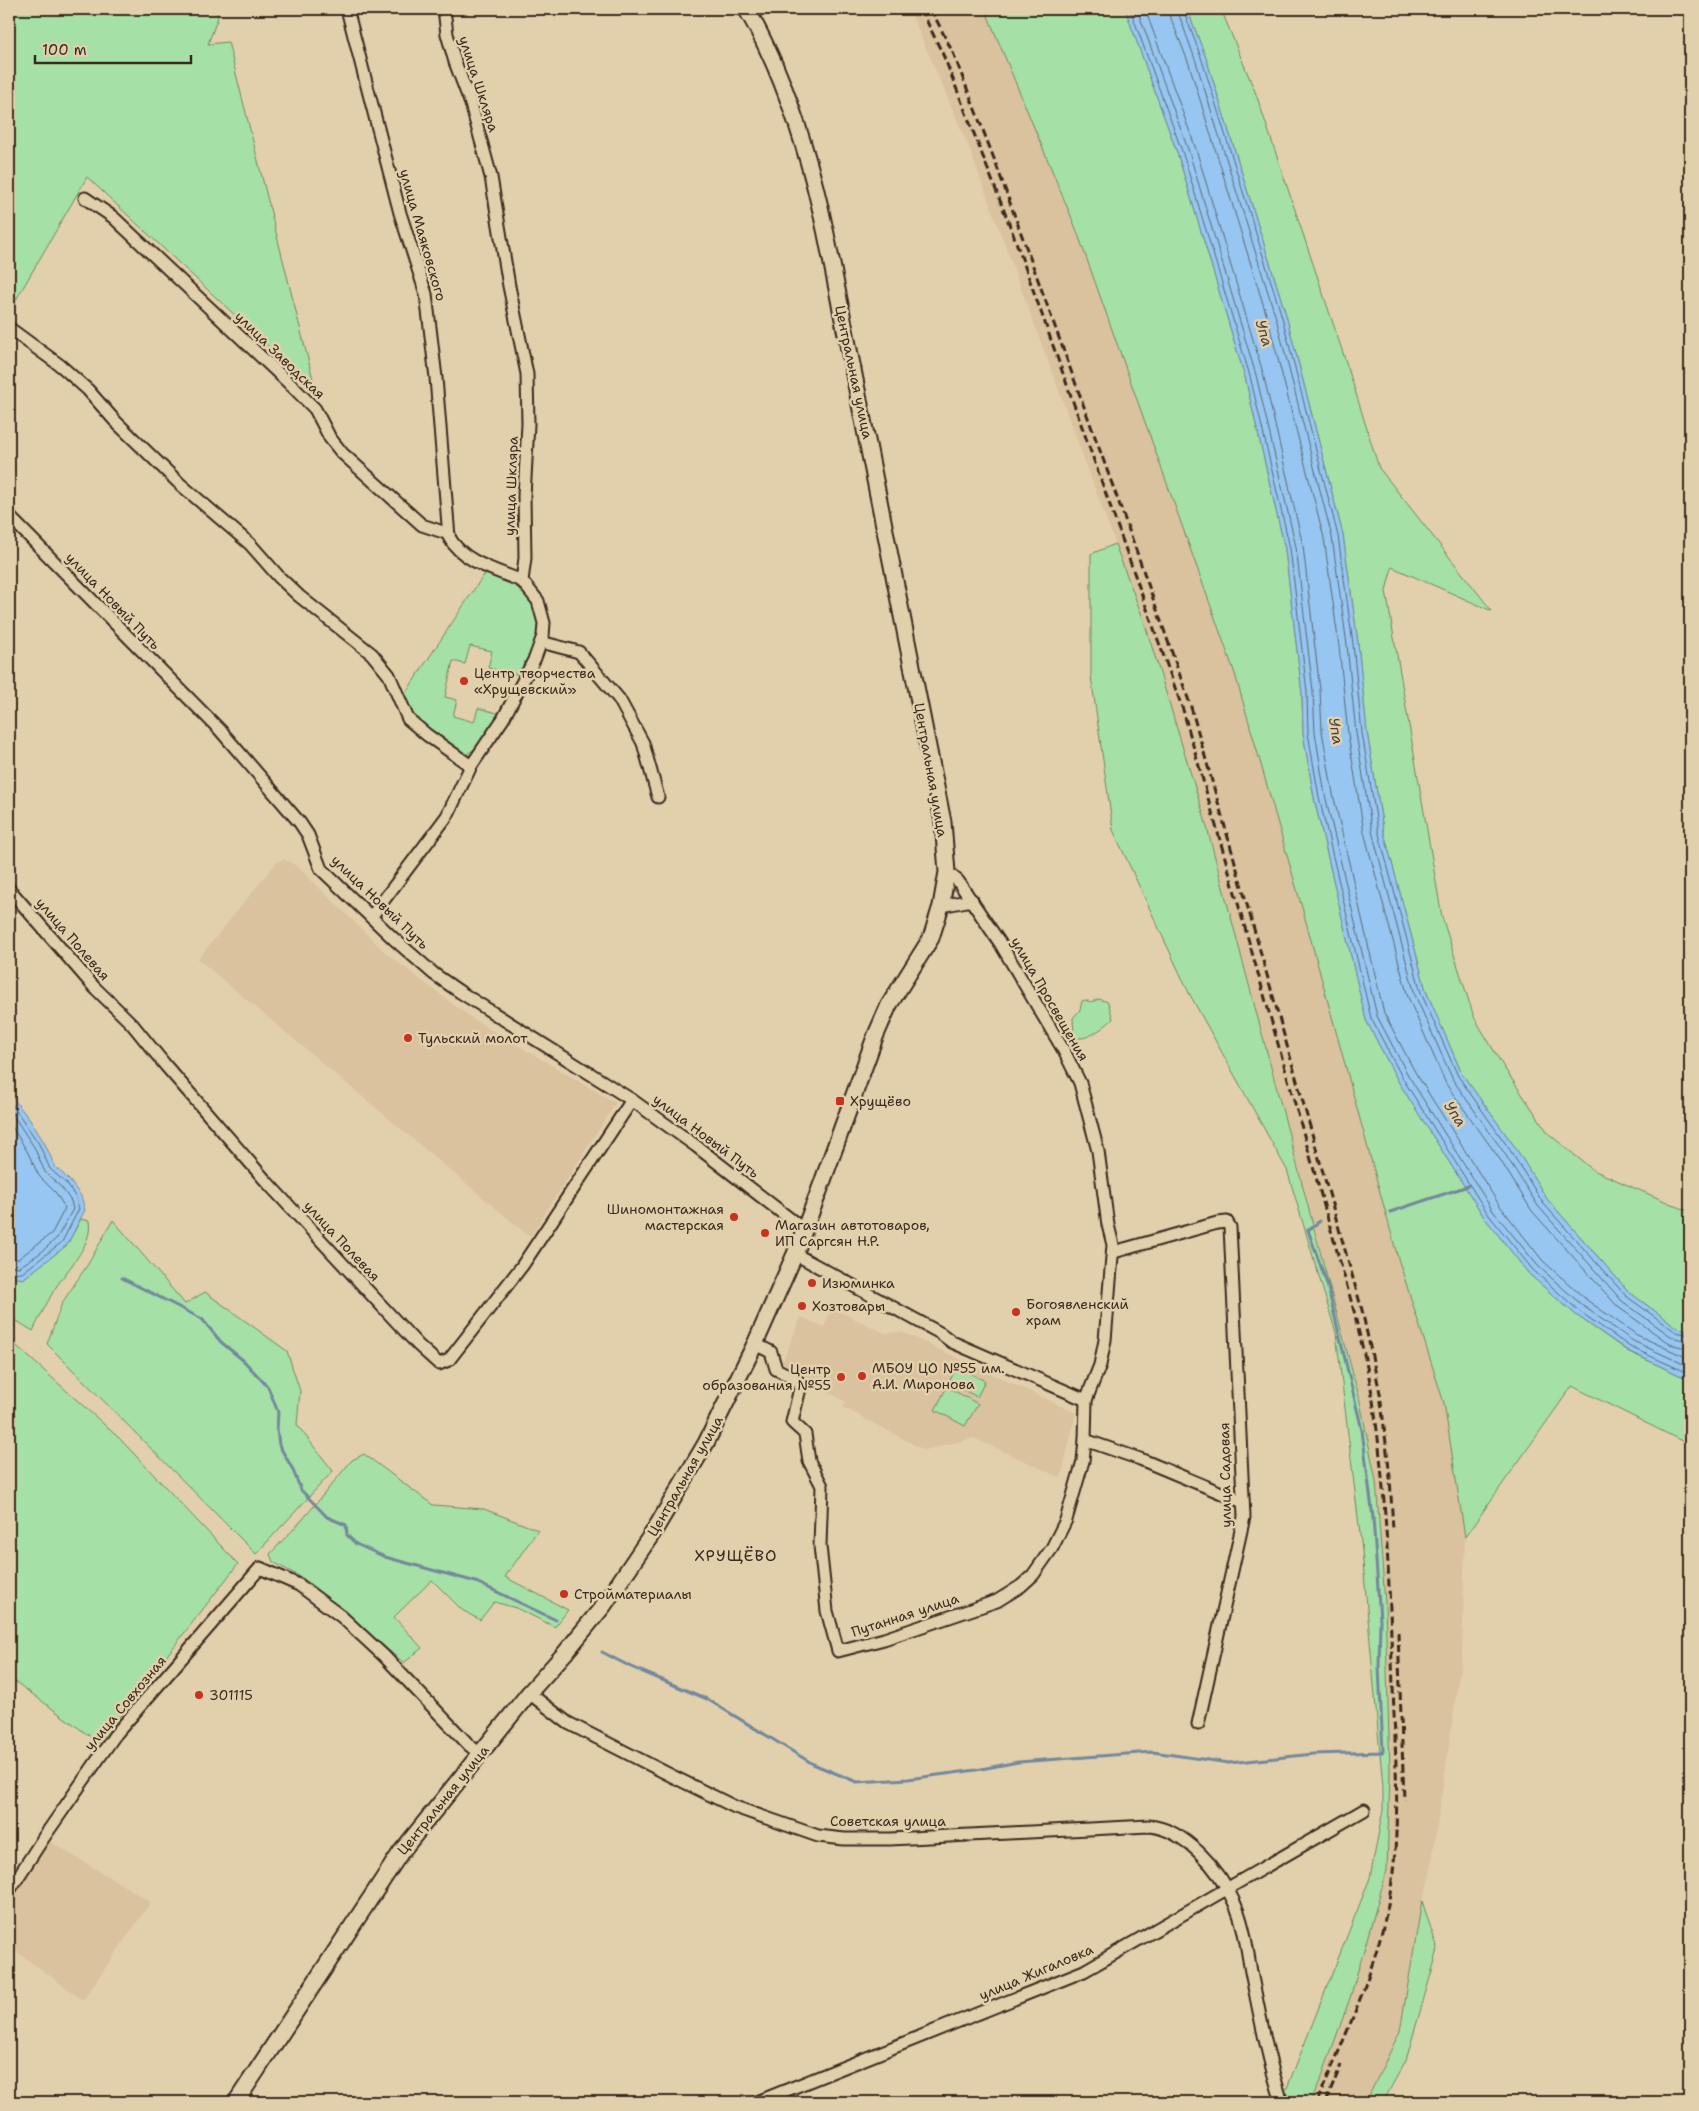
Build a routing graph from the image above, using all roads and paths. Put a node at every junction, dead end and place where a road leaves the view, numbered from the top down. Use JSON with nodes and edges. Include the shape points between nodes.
{"nodes":[{"id":1,"x":347,"y":9,"type":"edge"},
{"id":2,"x":444,"y":9,"type":"edge"},
{"id":3,"x":746,"y":9,"type":"edge"},
{"id":4,"x":85,"y":198,"type":"dead end"},
{"id":5,"x":9,"y":328,"type":"edge"},
{"id":6,"x":9,"y":516,"type":"edge"},
{"id":7,"x":449,"y":534,"type":"junction"},
{"id":8,"x":522,"y":581,"type":"junction"},
{"id":9,"x":541,"y":642,"type":"junction"},
{"id":10,"x":471,"y":766,"type":"junction"},
{"id":11,"x":658,"y":797,"type":"dead end"},
{"id":12,"x":946,"y":872,"type":"junction"},
{"id":13,"x":9,"y":888,"type":"edge"},
{"id":14,"x":972,"y":900,"type":"junction"},
{"id":15,"x":941,"y":906,"type":"junction"},
{"id":16,"x":371,"y":917,"type":"junction"},
{"id":17,"x":632,"y":1100,"type":"junction"},
{"id":18,"x":803,"y":1229,"type":"junction"},
{"id":19,"x":1114,"y":1252,"type":"junction"},
{"id":20,"x":794,"y":1254,"type":"junction"},
{"id":21,"x":755,"y":1344,"type":"junction"},
{"id":22,"x":1086,"y":1400,"type":"junction"},
{"id":23,"x":1086,"y":1440,"type":"junction"},
{"id":24,"x":1243,"y":1502,"type":"junction"},
{"id":25,"x":997,"y":1601,"type":"joint"},
{"id":26,"x":528,"y":1694,"type":"junction"},
{"id":27,"x":1198,"y":1724,"type":"dead end"},
{"id":28,"x":480,"y":1754,"type":"junction"},
{"id":29,"x":1364,"y":1810,"type":"dead end"},
{"id":30,"x":1227,"y":1887,"type":"junction"},
{"id":31,"x":9,"y":1891,"type":"edge"},
{"id":32,"x":236,"y":2102,"type":"edge"},
{"id":33,"x":757,"y":2102,"type":"edge"},
{"id":34,"x":1282,"y":2102,"type":"edge"}],
"edges":[{"from":1,"to":7,"type":"street","name":"улица Маяковского","via":[[400,213],[428,301]]},
{"from":2,"to":8,"type":"street","name":"улица Шкляра","via":[[447,34],[491,177],[527,374]]},
{"from":3,"to":12,"type":"main road","name":"Центральная улица","via":[[780,78],[816,188],[943,822]]},
{"from":4,"to":7,"type":"street","name":"улица Заводская","via":[[113,217],[292,386],[315,409],[342,453],[422,525]]},
{"from":5,"to":10,"type":"street","via":[[88,390],[116,422],[180,484],[250,544],[299,596],[372,654],[389,675],[408,719]]},
{"from":6,"to":16,"type":"street","name":"улица Новый Путь","via":[[220,730],[300,823],[321,869]]},
{"from":7,"to":8,"type":"street","via":[[456,546],[474,560]]},
{"from":8,"to":9,"type":"street","via":[[540,607],[544,623]]},
{"from":9,"to":10,"type":"street","via":[[503,719]]},
{"from":9,"to":11,"type":"street","via":[[579,652],[619,699],[643,743]]},
{"from":10,"to":16,"type":"street","via":[[447,816]]},
{"from":12,"to":14,"type":"street","name":"улица Просвещения","via":[[958,881]]},
{"from":12,"to":15,"type":"main road","name":"Центральная улица"},
{"from":13,"to":17,"type":"street","name":"улица Полевая","via":[[89,981],[132,1024],[266,1181],[418,1346],[439,1364],[449,1360],[522,1266]]},
{"from":14,"to":15,"type":"street"},
{"from":14,"to":19,"type":"street","name":"улица Просвещения","via":[[1078,1078],[1098,1151]]},
{"from":15,"to":18,"type":"main road","name":"Центральная улица","via":[[931,938],[889,1005],[875,1037]]},
{"from":16,"to":17,"type":"street","name":"улица Новый Путь","via":[[460,992]]},
{"from":17,"to":18,"type":"street","name":"улица Новый Путь"},
{"from":18,"to":20,"type":"main road","name":"Центральная улица"},
{"from":19,"to":22,"type":"street","name":"улица Просвещения","via":[[1105,1340],[1100,1365]]},
{"from":19,"to":24,"type":"street","name":"улица Садовая","via":[[1227,1222],[1230,1229]]},
{"from":20,"to":21,"type":"main road","name":"Центральная улица"},
{"from":20,"to":22,"type":"street","via":[[952,1342]]},
{"from":21,"to":25,"type":"street","name":"Путанная улица","via":[[771,1352],[776,1369],[802,1384],[792,1422],[805,1434],[809,1461],[822,1486],[820,1546],[827,1611],[838,1652]]},
{"from":21,"to":26,"type":"main road","name":"Центральная улица","via":[[706,1443],[641,1551],[604,1605]]},
{"from":22,"to":23,"type":"street","name":"улица Просвещения"},
{"from":23,"to":24,"type":"street"},
{"from":23,"to":25,"type":"street","name":"улица Просвещения","via":[[1066,1520],[1052,1548],[1027,1580]]},
{"from":24,"to":27,"type":"street","name":"улица Садовая","via":[[1244,1525]]},
{"from":26,"to":28,"type":"main road","name":"Центральная улица"},
{"from":26,"to":30,"type":"street","name":"Советская улица","via":[[568,1723],[672,1776],[736,1807],[808,1833],[836,1839],[890,1839],[1155,1827],[1191,1845]]},
{"from":28,"to":31,"type":"street","name":"улица Совхозная","via":[[342,1618],[299,1585],[260,1568],[111,1741]]},
{"from":28,"to":32,"type":"main road","name":"Центральная улица","via":[[401,1852]]},
{"from":29,"to":30,"type":"street","name":"улица Жигаловка"},
{"from":30,"to":33,"type":"street","name":"улица Жигаловка","via":[[1084,1971]]},
{"from":30,"to":34,"type":"street","name":"Советская улица","via":[[1241,1921]]}]}
